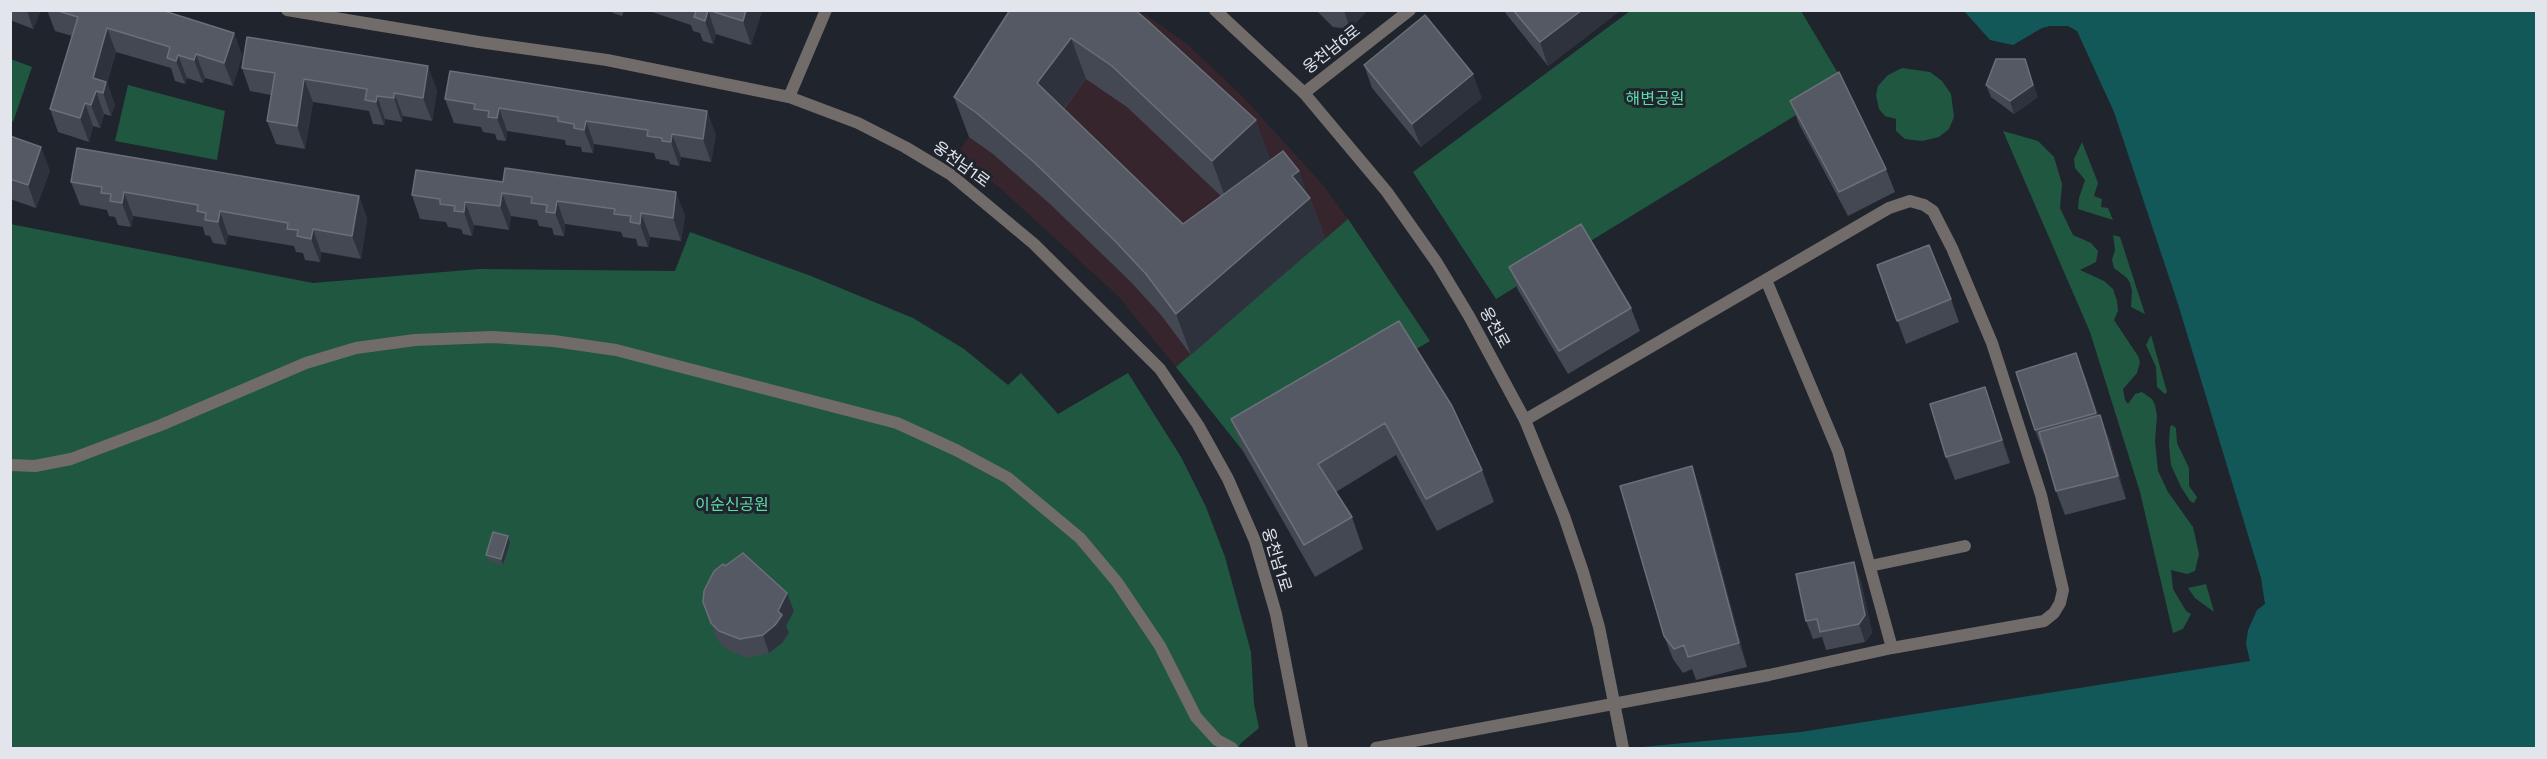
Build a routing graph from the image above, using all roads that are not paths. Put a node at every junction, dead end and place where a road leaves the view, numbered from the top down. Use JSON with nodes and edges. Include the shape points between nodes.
{"nodes":[{"id":1,"x":286,"y":10,"type":"edge"},
{"id":2,"x":826,"y":10,"type":"edge"},
{"id":3,"x":1215,"y":10,"type":"edge"},
{"id":4,"x":1410,"y":10,"type":"edge"},
{"id":5,"x":1304,"y":93,"type":"junction"},
{"id":6,"x":789,"y":97,"type":"junction"},
{"id":7,"x":1766,"y":280,"type":"junction"},
{"id":8,"x":1525,"y":420,"type":"junction"},
{"id":9,"x":10,"y":465,"type":"edge"},
{"id":10,"x":1965,"y":546,"type":"dead end"},
{"id":11,"x":1870,"y":566,"type":"junction"},
{"id":12,"x":1892,"y":648,"type":"junction"},
{"id":13,"x":1616,"y":705,"type":"junction"},
{"id":14,"x":1232,"y":748,"type":"edge"},
{"id":15,"x":1302,"y":748,"type":"edge"},
{"id":16,"x":1376,"y":748,"type":"edge"},
{"id":17,"x":1623,"y":748,"type":"edge"}],
"edges":[{"from":1,"to":6,"type":"street","name":"웅천남1로","via":[[607,60]]},
{"from":2,"to":6,"type":"street"},
{"from":3,"to":5,"type":"street","name":"웅천로"},
{"from":4,"to":5,"type":"street","name":"웅천남6로"},
{"from":5,"to":8,"type":"street","name":"웅천로","via":[[1387,192],[1437,263]]},
{"from":6,"to":15,"type":"street","name":"웅천남1로","via":[[858,123],[950,174],[1034,244],[1160,369],[1228,479],[1255,541],[1276,614]]},
{"from":7,"to":8,"type":"street"},
{"from":7,"to":11,"type":"street","via":[[1838,451]]},
{"from":7,"to":12,"type":"street","via":[[1889,208],[1910,201],[1924,204],[1933,211],[1952,248],[1995,354],[2041,495],[2063,590],[2054,613],[2044,621]]},
{"from":8,"to":13,"type":"street","name":"웅천로","via":[[1583,572]]},
{"from":9,"to":14,"type":"street","via":[[35,466],[71,459],[306,363],[356,348],[415,340],[493,337],[616,350],[897,423],[1008,478],[1080,538],[1118,582],[1160,646],[1196,717],[1218,740]]},
{"from":10,"to":11,"type":"street"},
{"from":11,"to":12,"type":"street"},
{"from":12,"to":13,"type":"street"},
{"from":13,"to":16,"type":"street"},
{"from":13,"to":17,"type":"street","name":"웅천로"}]}
